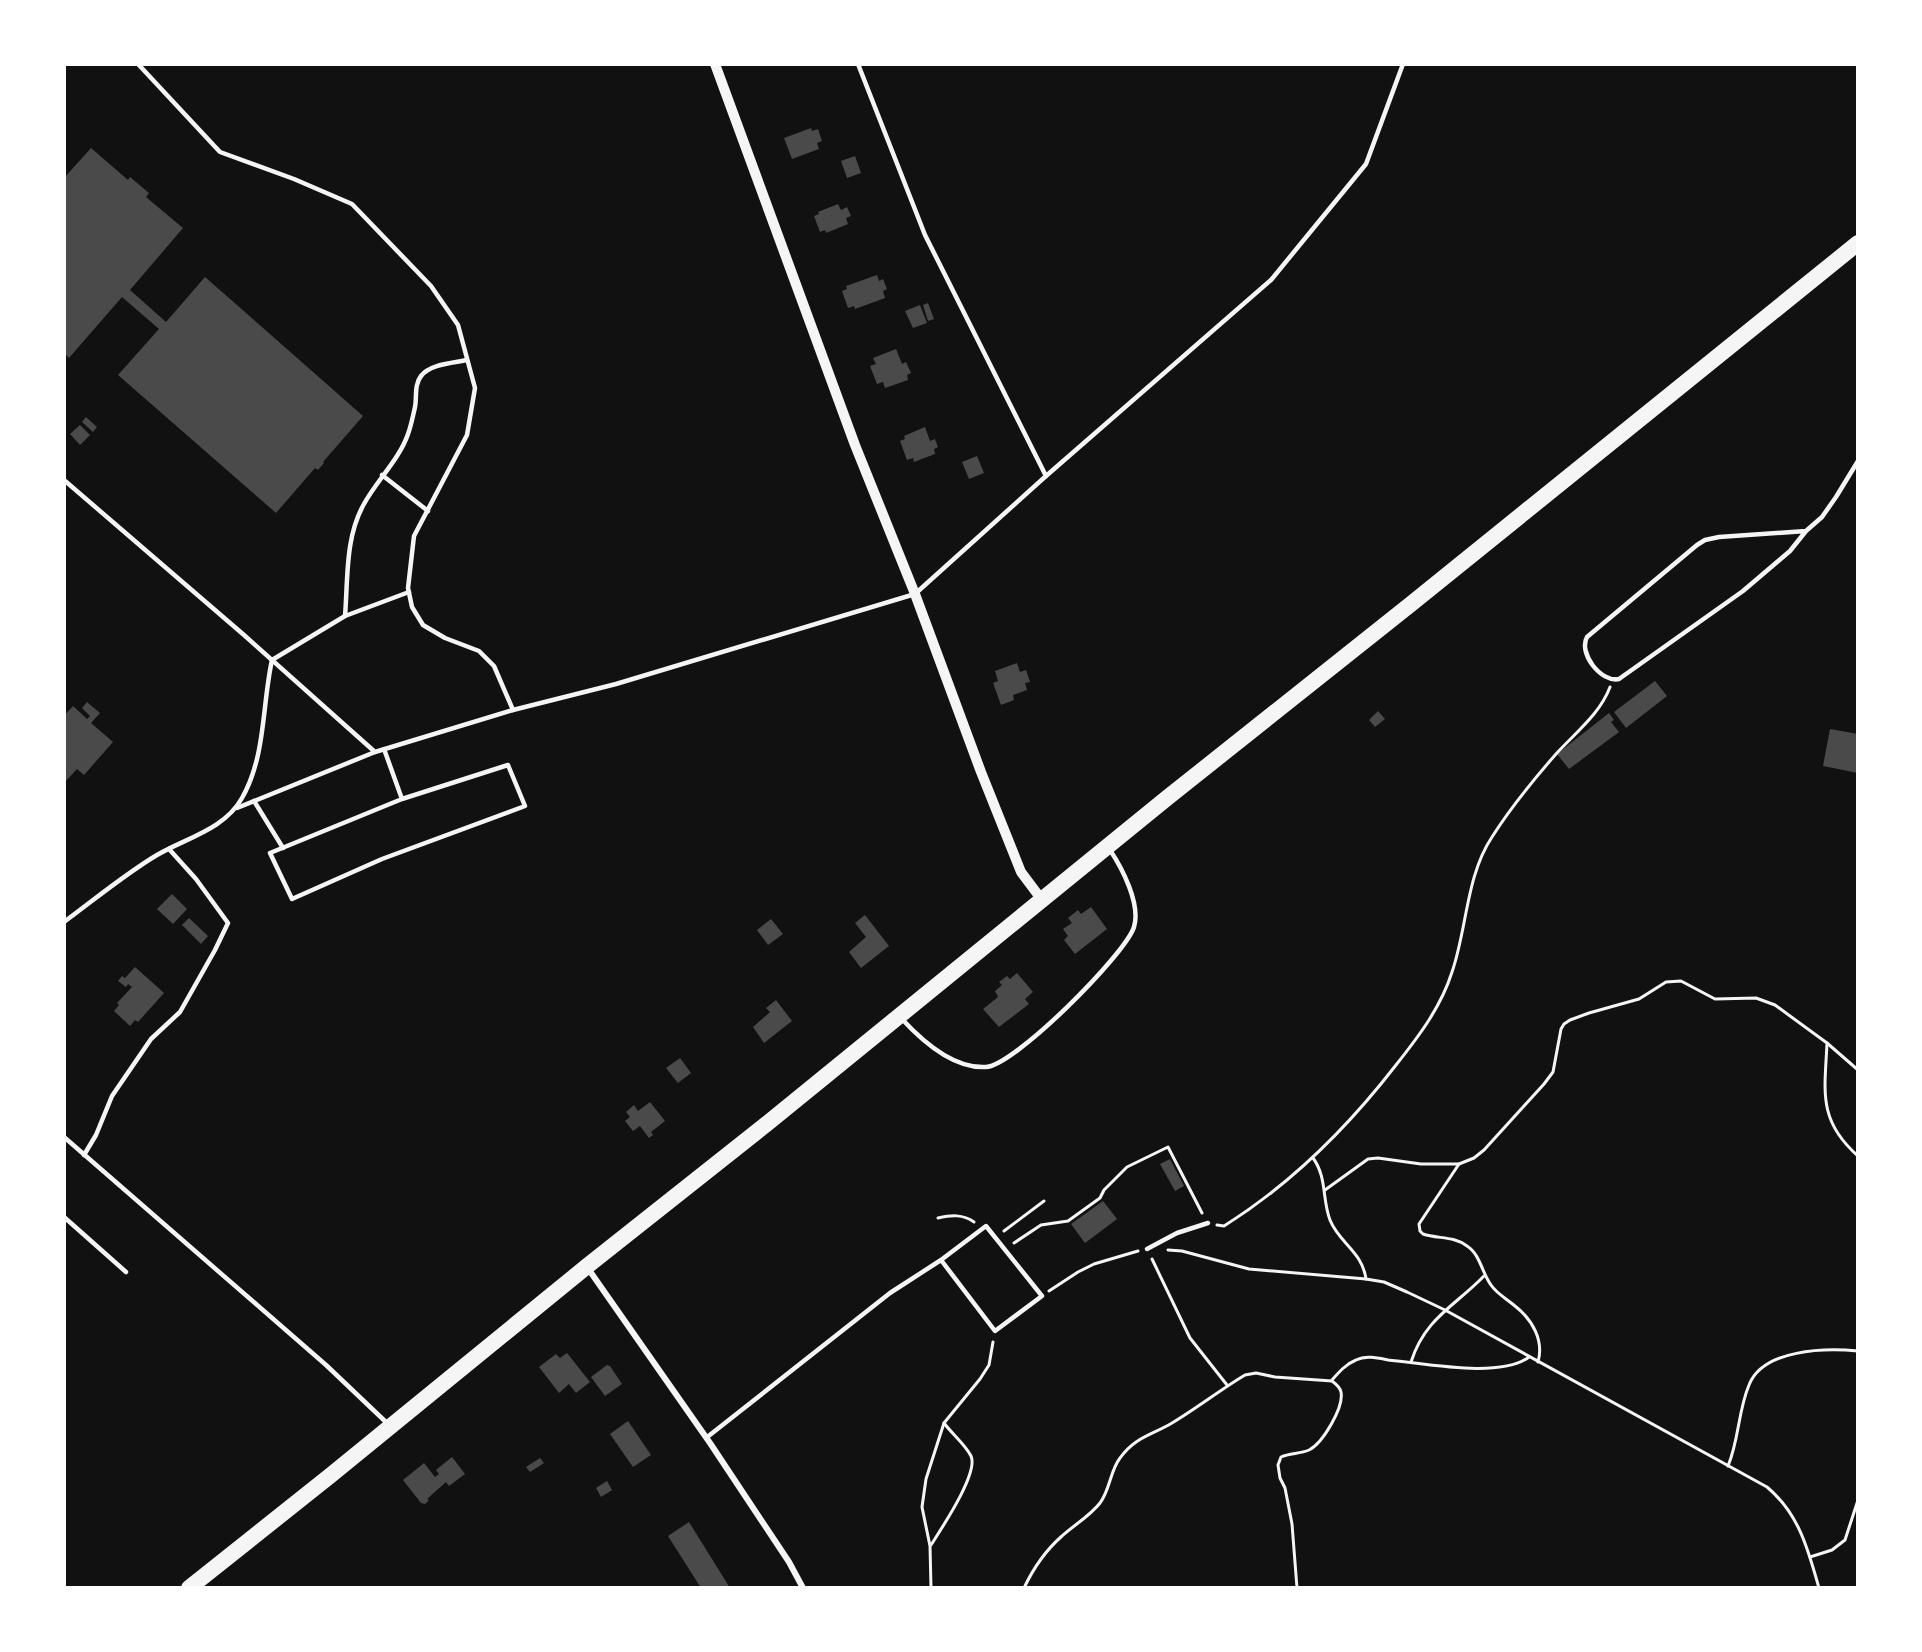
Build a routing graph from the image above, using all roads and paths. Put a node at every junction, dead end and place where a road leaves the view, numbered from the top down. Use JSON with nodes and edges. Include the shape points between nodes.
{"nodes":[{"id":1,"x":138,"y":64,"type":"edge"},
{"id":2,"x":715,"y":64,"type":"edge"},
{"id":3,"x":858,"y":64,"type":"edge"},
{"id":4,"x":1403,"y":64,"type":"edge"},
{"id":5,"x":1856,"y":247,"type":"edge"},
{"id":6,"x":467,"y":360,"type":"junction"},
{"id":7,"x":1857,"y":461,"type":"edge"},
{"id":8,"x":382,"y":475,"type":"junction"},
{"id":9,"x":1046,"y":476,"type":"junction"},
{"id":10,"x":64,"y":480,"type":"edge"},
{"id":11,"x":428,"y":511,"type":"junction"},
{"id":12,"x":1806,"y":531,"type":"junction"},
{"id":13,"x":409,"y":592,"type":"junction"},
{"id":14,"x":915,"y":594,"type":"junction"},
{"id":15,"x":345,"y":616,"type":"junction"},
{"id":16,"x":272,"y":660,"type":"junction"},
{"id":17,"x":1613,"y":680,"type":"junction"},
{"id":18,"x":513,"y":710,"type":"junction"},
{"id":19,"x":384,"y":749,"type":"junction"},
{"id":20,"x":375,"y":752,"type":"junction"},
{"id":21,"x":402,"y":799,"type":"junction"},
{"id":22,"x":254,"y":801,"type":"junction"},
{"id":23,"x":234,"y":808,"type":"junction"},
{"id":24,"x":1107,"y":846,"type":"junction"},
{"id":25,"x":283,"y":848,"type":"junction"},
{"id":26,"x":169,"y":849,"type":"junction"},
{"id":27,"x":1042,"y":900,"type":"junction"},
{"id":28,"x":64,"y":922,"type":"edge"},
{"id":29,"x":899,"y":1016,"type":"junction"},
{"id":30,"x":1827,"y":1043,"type":"junction"},
{"id":31,"x":1857,"y":1070,"type":"edge"},
{"id":32,"x":64,"y":1137,"type":"edge"},
{"id":33,"x":84,"y":1155,"type":"junction"},
{"id":34,"x":1857,"y":1156,"type":"edge"},
{"id":35,"x":1313,"y":1158,"type":"junction"},
{"id":36,"x":1460,"y":1164,"type":"junction"},
{"id":37,"x":1325,"y":1190,"type":"junction"},
{"id":38,"x":1044,"y":1201,"type":"dead end"},
{"id":39,"x":64,"y":1217,"type":"edge"},
{"id":40,"x":938,"y":1218,"type":"dead end"},
{"id":41,"x":1208,"y":1223,"type":"junction"},
{"id":42,"x":982,"y":1229,"type":"junction"},
{"id":43,"x":996,"y":1238,"type":"junction"},
{"id":44,"x":1005,"y":1249,"type":"junction"},
{"id":45,"x":1147,"y":1249,"type":"junction"},
{"id":46,"x":941,"y":1260,"type":"junction"},
{"id":47,"x":586,"y":1267,"type":"junction"},
{"id":48,"x":126,"y":1272,"type":"dead end"},
{"id":49,"x":1484,"y":1276,"type":"junction"},
{"id":50,"x":1366,"y":1279,"type":"junction"},
{"id":51,"x":1042,"y":1296,"type":"junction"},
{"id":52,"x":1445,"y":1310,"type":"junction"},
{"id":53,"x":995,"y":1331,"type":"junction"},
{"id":54,"x":1857,"y":1351,"type":"edge"},
{"id":55,"x":1529,"y":1358,"type":"junction"},
{"id":56,"x":1411,"y":1362,"type":"junction"},
{"id":57,"x":1538,"y":1362,"type":"junction"},
{"id":58,"x":1332,"y":1380,"type":"junction"},
{"id":59,"x":1227,"y":1385,"type":"junction"},
{"id":60,"x":944,"y":1423,"type":"junction"},
{"id":61,"x":389,"y":1426,"type":"junction"},
{"id":62,"x":706,"y":1438,"type":"junction"},
{"id":63,"x":1728,"y":1466,"type":"junction"},
{"id":64,"x":1857,"y":1500,"type":"edge"},
{"id":65,"x":930,"y":1546,"type":"junction"},
{"id":66,"x":1810,"y":1557,"type":"junction"},
{"id":67,"x":189,"y":1587,"type":"edge"},
{"id":68,"x":803,"y":1587,"type":"edge"},
{"id":69,"x":931,"y":1587,"type":"edge"},
{"id":70,"x":1024,"y":1587,"type":"edge"},
{"id":71,"x":1297,"y":1587,"type":"edge"},
{"id":72,"x":1819,"y":1587,"type":"edge"}],
"edges":[{"from":1,"to":6,"type":"lane","via":[[220,152],[352,204],[430,286],[458,325]]},
{"from":2,"to":14,"type":"street","via":[[851,434]]},
{"from":3,"to":9,"type":"lane","via":[[925,235]]},
{"from":4,"to":9,"type":"lane","via":[[1366,164],[1271,280]]},
{"from":5,"to":24,"type":"highway"},
{"from":6,"to":8,"type":"lane","via":[[421,375],[407,436]]},
{"from":6,"to":11,"type":"lane","via":[[475,388],[467,435]]},
{"from":7,"to":12,"type":"lane","via":[[1836,497]]},
{"from":8,"to":11,"type":"lane"},
{"from":8,"to":15,"type":"lane","via":[[355,525]]},
{"from":9,"to":14,"type":"lane"},
{"from":10,"to":16,"type":"lane"},
{"from":11,"to":13,"type":"lane","via":[[414,536]]},
{"from":12,"to":17,"type":"lane","via":[[1790,551],[1743,591]]},
{"from":12,"to":17,"type":"lane","via":[[1719,537],[1697,545],[1587,637],[1584,651],[1597,669]]},
{"from":13,"to":15,"type":"lane"},
{"from":13,"to":18,"type":"lane","via":[[423,626],[479,651],[494,666]]},
{"from":14,"to":18,"type":"lane","via":[[616,684]]},
{"from":14,"to":27,"type":"street","via":[[1013,853],[1021,872]]},
{"from":15,"to":16,"type":"lane"},
{"from":16,"to":20,"type":"lane"},
{"from":16,"to":23,"type":"lane","via":[[253,771]]},
{"from":17,"to":35,"type":"path","via":[[1605,702],[1556,754],[1491,837],[1468,900],[1453,971],[1424,1030],[1374,1093]]},
{"from":18,"to":19,"type":"lane"},
{"from":19,"to":20,"type":"lane"},
{"from":19,"to":21,"type":"lane"},
{"from":20,"to":22,"type":"lane"},
{"from":21,"to":25,"type":"lane"},
{"from":21,"to":25,"type":"lane","via":[[508,765],[525,806],[382,859],[292,899],[270,854]]},
{"from":22,"to":23,"type":"lane"},
{"from":22,"to":25,"type":"lane"},
{"from":23,"to":26,"type":"lane","via":[[225,820]]},
{"from":24,"to":27,"type":"highway"},
{"from":24,"to":29,"type":"lane","via":[[1133,898],[1134,926],[1119,951],[1091,983],[1045,1027],[1005,1059],[990,1067],[975,1067],[934,1047]]},
{"from":26,"to":28,"type":"lane"},
{"from":26,"to":33,"type":"lane","via":[[228,923],[180,1012],[152,1040],[112,1096]]},
{"from":27,"to":29,"type":"highway"},
{"from":29,"to":47,"type":"highway"},
{"from":30,"to":31,"type":"path"},
{"from":30,"to":34,"type":"path","via":[[1825,1103],[1836,1132]]},
{"from":30,"to":36,"type":"path","via":[[1775,1005],[1756,998],[1715,999],[1681,981],[1666,982],[1638,999],[1564,1024],[1553,1072],[1545,1084],[1484,1150]]},
{"from":32,"to":33,"type":"lane"},
{"from":33,"to":61,"type":"lane","via":[[326,1365]]},
{"from":35,"to":37,"type":"path"},
{"from":35,"to":41,"type":"path","via":[[1257,1205],[1224,1226]]},
{"from":36,"to":37,"type":"path","via":[[1368,1159]]},
{"from":36,"to":49,"type":"path","via":[[1419,1224],[1420,1231],[1466,1245],[1477,1256]]},
{"from":37,"to":50,"type":"path","via":[[1330,1219],[1360,1259]]},
{"from":38,"to":43,"type":"path"},
{"from":39,"to":48,"type":"lane"},
{"from":40,"to":42,"type":"path","via":[[958,1215]]},
{"from":41,"to":44,"type":"path","via":[[1168,1147],[1127,1167],[1100,1198],[1068,1221],[1041,1225]]},
{"from":41,"to":45,"type":"lane"},
{"from":42,"to":43,"type":"lane","via":[[986,1226]]},
{"from":42,"to":46,"type":"lane"},
{"from":43,"to":44,"type":"lane"},
{"from":44,"to":51,"type":"lane"},
{"from":45,"to":50,"type":"path","via":[[1182,1251],[1249,1269]]},
{"from":45,"to":51,"type":"path","via":[[1095,1264]]},
{"from":45,"to":59,"type":"path","via":[[1190,1338]]},
{"from":46,"to":53,"type":"lane"},
{"from":46,"to":62,"type":"lane","via":[[890,1293]]},
{"from":47,"to":61,"type":"highway"},
{"from":47,"to":62,"type":"street"},
{"from":49,"to":52,"type":"path"},
{"from":49,"to":57,"type":"path","via":[[1518,1307],[1533,1327],[1540,1344]]},
{"from":50,"to":52,"type":"path","via":[[1384,1282]]},
{"from":51,"to":53,"type":"lane"},
{"from":52,"to":55,"type":"path"},
{"from":52,"to":56,"type":"path","via":[[1435,1318]]},
{"from":53,"to":60,"type":"path","via":[[989,1365]]},
{"from":54,"to":63,"type":"path","via":[[1834,1348],[1806,1352],[1772,1361],[1759,1369],[1749,1384]]},
{"from":55,"to":56,"type":"path","via":[[1497,1367]]},
{"from":55,"to":57,"type":"path"},
{"from":56,"to":58,"type":"path","via":[[1358,1359],[1343,1367]]},
{"from":57,"to":63,"type":"path"},
{"from":58,"to":59,"type":"path","via":[[1256,1373]]},
{"from":58,"to":71,"type":"path","via":[[1341,1394],[1326,1433],[1309,1450],[1281,1457],[1278,1465],[1292,1524]]},
{"from":59,"to":70,"type":"path","via":[[1173,1423],[1139,1438],[1116,1465],[1100,1504],[1060,1538]]},
{"from":60,"to":65,"type":"path","via":[[922,1496]]},
{"from":60,"to":65,"type":"path","via":[[972,1462],[962,1492]]},
{"from":61,"to":67,"type":"highway"},
{"from":62,"to":68,"type":"street"},
{"from":63,"to":66,"type":"path","via":[[1781,1498]]},
{"from":64,"to":66,"type":"path","via":[[1845,1540],[1832,1550]]},
{"from":65,"to":69,"type":"path"},
{"from":66,"to":72,"type":"path"}]}
